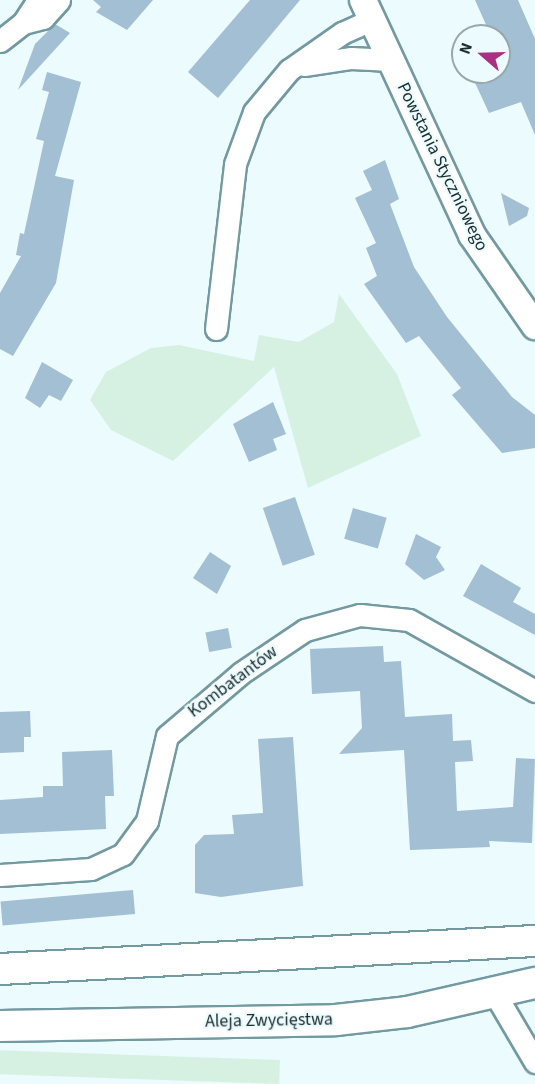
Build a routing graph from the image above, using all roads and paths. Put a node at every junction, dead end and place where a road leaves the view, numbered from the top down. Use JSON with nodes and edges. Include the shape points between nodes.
{"nodes":[{"id":1,"x":38,"y":0,"type":"edge"},
{"id":2,"x":59,"y":0,"type":"edge"},
{"id":3,"x":368,"y":10,"type":"edge"},
{"id":4,"x":24,"y":23,"type":"junction"},
{"id":5,"x":0,"y":41,"type":"edge"},
{"id":6,"x":390,"y":60,"type":"junction"},
{"id":7,"x":289,"y":70,"type":"junction"},
{"id":8,"x":535,"y":326,"type":"edge"},
{"id":9,"x":216,"y":329,"type":"dead end"},
{"id":10,"x":535,"y":691,"type":"edge"},
{"id":11,"x":0,"y":875,"type":"edge"},
{"id":12,"x":535,"y":941,"type":"edge"},
{"id":13,"x":0,"y":969,"type":"edge"},
{"id":14,"x":535,"y":983,"type":"edge"},
{"id":15,"x":495,"y":994,"type":"junction"},
{"id":16,"x":0,"y":1026,"type":"edge"},
{"id":17,"x":535,"y":1062,"type":"edge"}],
"edges":[{"from":1,"to":4,"type":"street"},
{"from":2,"to":4,"type":"street","via":[[43,18]]},
{"from":3,"to":6,"type":"street","name":"Powstania Styczniowego"},
{"from":3,"to":7,"type":"street"},
{"from":4,"to":5,"type":"street"},
{"from":6,"to":7,"type":"street","via":[[322,60]]},
{"from":6,"to":8,"type":"street","name":"Powstania Styczniowego","via":[[472,235]]},
{"from":7,"to":9,"type":"street","via":[[267,90],[242,136]]},
{"from":10,"to":11,"type":"street","name":"Kombatantów","via":[[409,620],[360,615],[304,630],[241,673],[167,736],[147,821],[123,854],[91,869]]},
{"from":12,"to":13,"type":"main road"},
{"from":14,"to":15,"type":"main road","name":"Aleja Zwycięstwa"},
{"from":15,"to":16,"type":"main road","name":"Aleja Zwycięstwa","via":[[336,1020]]},
{"from":15,"to":17,"type":"street"}]}
